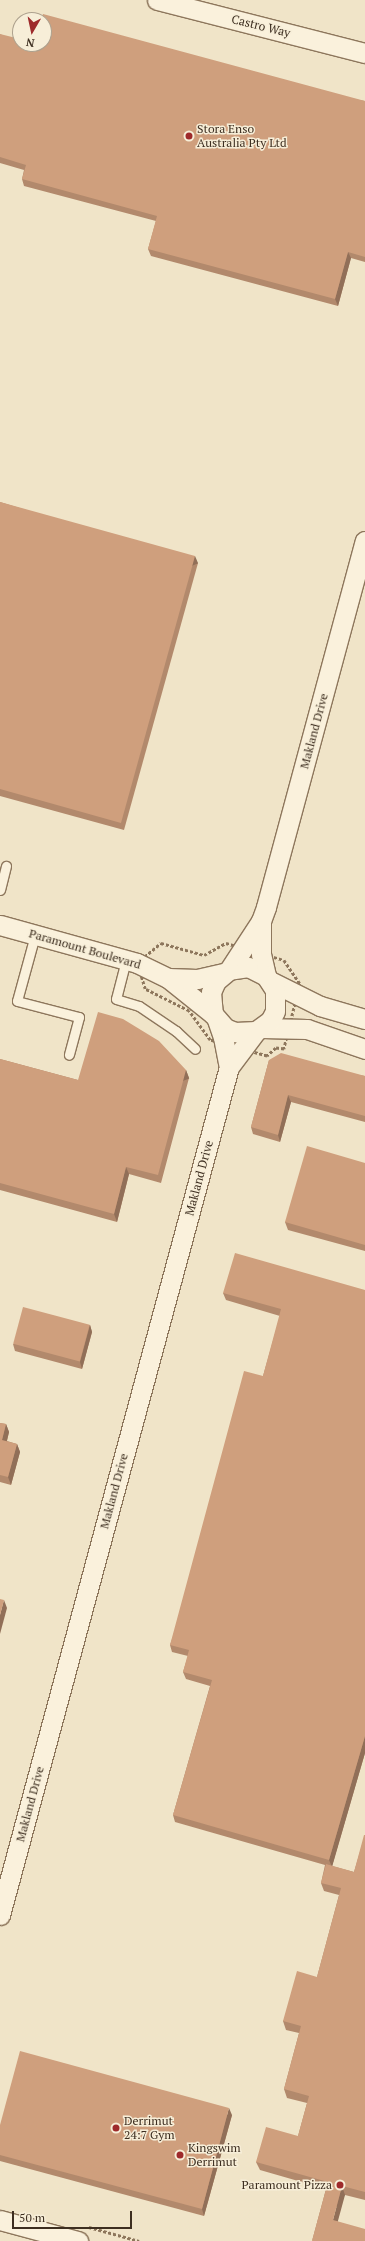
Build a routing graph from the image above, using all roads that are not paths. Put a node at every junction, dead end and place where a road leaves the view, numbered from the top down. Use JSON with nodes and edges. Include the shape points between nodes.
{"nodes":[{"id":1,"x":156,"y":0,"type":"edge"},
{"id":2,"x":365,"y":53,"type":"edge"},
{"id":3,"x":365,"y":541,"type":"edge"},
{"id":4,"x":6,"y":866,"type":"dead end"},
{"id":5,"x":0,"y":890,"type":"edge"},
{"id":6,"x":261,"y":921,"type":"junction"},
{"id":7,"x":0,"y":925,"type":"edge"},
{"id":8,"x":35,"y":935,"type":"junction"},
{"id":9,"x":126,"y":960,"type":"junction"},
{"id":10,"x":226,"y":972,"type":"junction"},
{"id":11,"x":168,"y":978,"type":"junction"},
{"id":12,"x":268,"y":978,"type":"junction"},
{"id":13,"x":215,"y":1017,"type":"junction"},
{"id":14,"x":365,"y":1019,"type":"edge"},
{"id":15,"x":259,"y":1030,"type":"junction"},
{"id":16,"x":195,"y":1049,"type":"dead end"},
{"id":17,"x":365,"y":1049,"type":"edge"},
{"id":18,"x":69,"y":1055,"type":"dead end"},
{"id":19,"x":229,"y":1067,"type":"junction"},
{"id":20,"x":0,"y":1915,"type":"edge"},
{"id":21,"x":0,"y":2220,"type":"edge"},
{"id":22,"x":78,"y":2241,"type":"edge"}],
"edges":[{"from":1,"to":2,"type":"street","name":"Castro Way"},
{"from":3,"to":6,"type":"street","name":"Makland Drive"},
{"from":4,"to":5,"type":"lane"},
{"from":6,"to":10,"type":"street","name":"Makland Drive"},
{"from":6,"to":12,"type":"street","name":"Makland Drive","via":[[261,954]]},
{"from":7,"to":8,"type":"street","name":"Paramount Boulevard"},
{"from":8,"to":9,"type":"street","name":"Paramount Boulevard"},
{"from":8,"to":18,"type":"lane","via":[[17,1001],[79,1017]]},
{"from":9,"to":11,"type":"street","name":"Paramount Boulevard"},
{"from":9,"to":16,"type":"lane","via":[[116,999],[140,1006],[176,1031]]},
{"from":10,"to":11,"type":"street","name":"Paramount Boulevard","via":[[197,979]]},
{"from":10,"to":12,"type":"street","via":[[248,967]]},
{"from":10,"to":13,"type":"street","via":[[211,992]]},
{"from":11,"to":13,"type":"street","name":"Paramount Boulevard"},
{"from":12,"to":14,"type":"street","via":[[320,1006]]},
{"from":12,"to":15,"type":"street","via":[[275,990],[275,1011]]},
{"from":13,"to":15,"type":"street","via":[[235,1032]]},
{"from":13,"to":19,"type":"street","name":"Makland Drive","via":[[223,1036]]},
{"from":15,"to":17,"type":"street","via":[[307,1029]]},
{"from":15,"to":19,"type":"street","name":"Makland Drive"},
{"from":19,"to":20,"type":"street","name":"Makland Drive"},
{"from":21,"to":22,"type":"street"}]}
